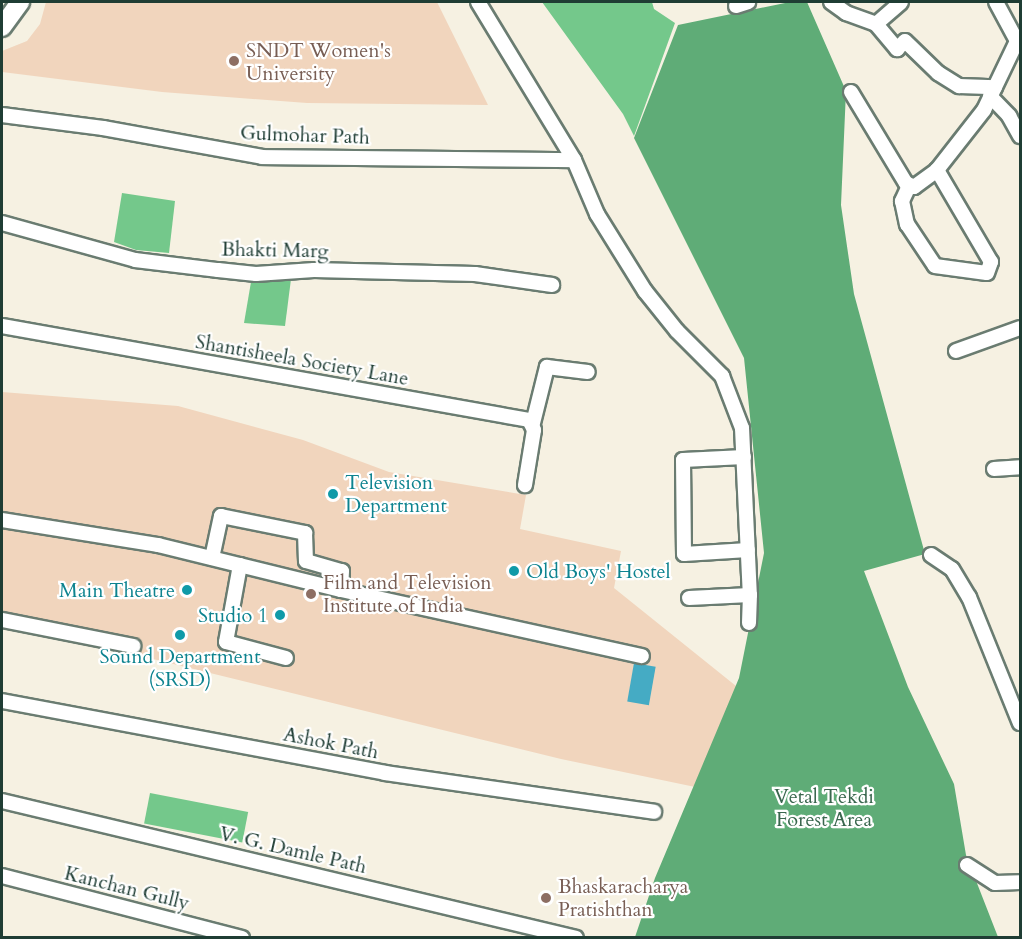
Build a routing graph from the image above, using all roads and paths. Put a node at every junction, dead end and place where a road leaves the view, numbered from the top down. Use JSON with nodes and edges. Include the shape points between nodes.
{"nodes":[{"id":1,"x":20,"y":2,"type":"edge"},
{"id":2,"x":478,"y":2,"type":"edge"},
{"id":3,"x":831,"y":2,"type":"edge"},
{"id":4,"x":901,"y":2,"type":"edge"},
{"id":5,"x":996,"y":2,"type":"edge"},
{"id":6,"x":876,"y":24,"type":"junction"},
{"id":7,"x":2,"y":27,"type":"edge"},
{"id":8,"x":851,"y":92,"type":"dead end"},
{"id":9,"x":993,"y":92,"type":"junction"},
{"id":10,"x":2,"y":115,"type":"edge"},
{"id":11,"x":1020,"y":136,"type":"edge"},
{"id":12,"x":574,"y":160,"type":"junction"},
{"id":13,"x":937,"y":170,"type":"junction"},
{"id":14,"x":909,"y":186,"type":"junction"},
{"id":15,"x":2,"y":223,"type":"edge"},
{"id":16,"x":552,"y":285,"type":"dead end"},
{"id":17,"x":2,"y":326,"type":"edge"},
{"id":18,"x":1020,"y":328,"type":"edge"},
{"id":19,"x":956,"y":351,"type":"dead end"},
{"id":20,"x":588,"y":372,"type":"dead end"},
{"id":21,"x":533,"y":423,"type":"junction"},
{"id":22,"x":744,"y":457,"type":"junction"},
{"id":23,"x":1020,"y":467,"type":"edge"},
{"id":24,"x":994,"y":469,"type":"dead end"},
{"id":25,"x":525,"y":485,"type":"dead end"},
{"id":26,"x":2,"y":520,"type":"edge"},
{"id":27,"x":748,"y":550,"type":"junction"},
{"id":28,"x":931,"y":555,"type":"dead end"},
{"id":29,"x":212,"y":558,"type":"junction"},
{"id":30,"x":240,"y":565,"type":"junction"},
{"id":31,"x":341,"y":590,"type":"junction"},
{"id":32,"x":750,"y":595,"type":"junction"},
{"id":33,"x":689,"y":598,"type":"dead end"},
{"id":34,"x":2,"y":620,"type":"edge"},
{"id":35,"x":749,"y":623,"type":"dead end"},
{"id":36,"x":133,"y":646,"type":"dead end"},
{"id":37,"x":642,"y":656,"type":"dead end"},
{"id":38,"x":286,"y":658,"type":"dead end"},
{"id":39,"x":2,"y":700,"type":"edge"},
{"id":40,"x":1020,"y":723,"type":"edge"},
{"id":41,"x":2,"y":801,"type":"edge"},
{"id":42,"x":654,"y":813,"type":"dead end"},
{"id":43,"x":967,"y":865,"type":"dead end"},
{"id":44,"x":2,"y":876,"type":"edge"},
{"id":45,"x":1020,"y":882,"type":"edge"},
{"id":46,"x":242,"y":938,"type":"edge"},
{"id":47,"x":576,"y":938,"type":"edge"}],
"edges":[{"from":1,"to":7,"type":"main road"},
{"from":2,"to":12,"type":"street"},
{"from":3,"to":6,"type":"street","via":[[846,13]]},
{"from":4,"to":6,"type":"street"},
{"from":5,"to":9,"type":"street","via":[[1017,41]]},
{"from":6,"to":9,"type":"street","via":[[897,49],[905,41],[938,74],[959,86]]},
{"from":8,"to":14,"type":"street"},
{"from":9,"to":11,"type":"street"},
{"from":9,"to":13,"type":"street"},
{"from":10,"to":12,"type":"street","name":"Gulmohar Path","via":[[92,126],[262,157]]},
{"from":12,"to":22,"type":"street","via":[[597,214],[645,291],[677,331],[722,376],[742,428]]},
{"from":13,"to":14,"type":"street","via":[[914,187]]},
{"from":13,"to":14,"type":"street","via":[[991,262],[987,273],[935,266],[908,224],[902,201]]},
{"from":15,"to":16,"type":"street","name":"Bhakti Marg","via":[[135,260],[218,270],[256,274],[314,270],[475,274]]},
{"from":17,"to":21,"type":"street","name":"Shantisheela Society Lane"},
{"from":18,"to":19,"type":"street"},
{"from":20,"to":21,"type":"street","via":[[551,367],[543,371]]},
{"from":21,"to":25,"type":"street"},
{"from":22,"to":27,"type":"street"},
{"from":22,"to":27,"type":"street","via":[[683,460],[684,554]]},
{"from":23,"to":24,"type":"street"},
{"from":26,"to":29,"type":"street","via":[[158,545]]},
{"from":27,"to":32,"type":"street"},
{"from":28,"to":40,"type":"street","via":[[952,569],[969,597]]},
{"from":29,"to":30,"type":"street"},
{"from":29,"to":31,"type":"street","via":[[221,516],[305,533],[306,561],[342,571]]},
{"from":30,"to":31,"type":"street"},
{"from":30,"to":38,"type":"street","via":[[226,642]]},
{"from":31,"to":37,"type":"street"},
{"from":32,"to":33,"type":"street"},
{"from":32,"to":35,"type":"street"},
{"from":34,"to":36,"type":"street"},
{"from":39,"to":42,"type":"street","name":"Ashok Path","via":[[385,773]]},
{"from":41,"to":47,"type":"street","name":"V. G. Damle Path"},
{"from":43,"to":45,"type":"street","via":[[995,883]]},
{"from":44,"to":46,"type":"street","name":"Kanchan Gully"}]}
